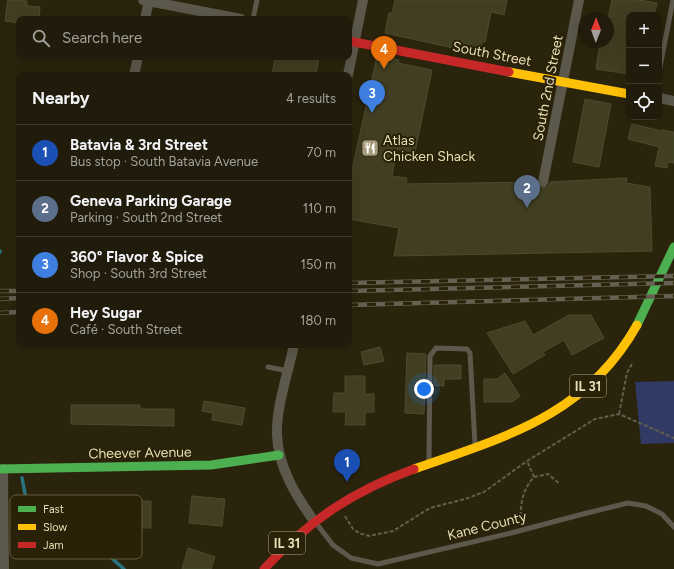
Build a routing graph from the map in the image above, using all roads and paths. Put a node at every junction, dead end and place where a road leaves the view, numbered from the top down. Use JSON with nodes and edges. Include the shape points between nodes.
{"nodes":[{"id":1,"x":147,"y":0,"type":"edge"},
{"id":2,"x":257,"y":0,"type":"edge"},
{"id":3,"x":363,"y":0,"type":"edge"},
{"id":4,"x":579,"y":0,"type":"edge"},
{"id":5,"x":673,"y":0,"type":"edge"},
{"id":6,"x":145,"y":16,"type":"edge"},
{"id":7,"x":226,"y":16,"type":"edge"},
{"id":8,"x":254,"y":16,"type":"edge"},
{"id":9,"x":352,"y":41,"type":"edge"},
{"id":10,"x":662,"y":57,"type":"edge"},
{"id":11,"x":137,"y":60,"type":"edge"},
{"id":12,"x":350,"y":60,"type":"edge"},
{"id":13,"x":135,"y":72,"type":"edge"},
{"id":14,"x":348,"y":72,"type":"edge"},
{"id":15,"x":563,"y":83,"type":"junction"},
{"id":16,"x":626,"y":94,"type":"edge"},
{"id":17,"x":662,"y":99,"type":"edge"},
{"id":18,"x":674,"y":101,"type":"edge"},
{"id":19,"x":543,"y":182,"type":"dead end"},
{"id":20,"x":674,"y":248,"type":"edge"},
{"id":21,"x":293,"y":348,"type":"edge"},
{"id":22,"x":632,"y":364,"type":"dead end"},
{"id":23,"x":268,"y":367,"type":"dead end"},
{"id":24,"x":288,"y":371,"type":"junction"},
{"id":25,"x":619,"y":414,"type":"junction"},
{"id":26,"x":674,"y":438,"type":"edge"},
{"id":27,"x":475,"y":449,"type":"junction"},
{"id":28,"x":279,"y":455,"type":"junction"},
{"id":29,"x":527,"y":461,"type":"junction"},
{"id":30,"x":425,"y":465,"type":"junction"},
{"id":31,"x":1,"y":469,"type":"edge"},
{"id":32,"x":534,"y":477,"type":"junction"},
{"id":33,"x":560,"y":484,"type":"dead end"},
{"id":34,"x":314,"y":521,"type":"junction"},
{"id":35,"x":348,"y":522,"type":"dead end"},
{"id":36,"x":674,"y":527,"type":"edge"},
{"id":37,"x":523,"y":530,"type":"junction"},
{"id":38,"x":4,"y":569,"type":"edge"},
{"id":39,"x":264,"y":569,"type":"edge"}],
"edges":[{"from":1,"to":6,"type":"street"},
{"from":1,"to":7,"type":"street"},
{"from":2,"to":8,"type":"lane"},
{"from":3,"to":9,"type":"street"},
{"from":4,"to":15,"type":"street","name":"South 2nd Street"},
{"from":5,"to":10,"type":"lane"},
{"from":9,"to":15,"type":"street","name":"South Street"},
{"from":11,"to":13,"type":"street"},
{"from":12,"to":14,"type":"street"},
{"from":15,"to":16,"type":"street","name":"South Street"},
{"from":15,"to":19,"type":"street","name":"South 2nd Street"},
{"from":17,"to":18,"type":"street"},
{"from":20,"to":27,"type":"street","number":"IL 31","via":[[643,314],[621,350],[600,375],[573,399],[540,422],[507,438]]},
{"from":21,"to":24,"type":"street"},
{"from":22,"to":25,"type":"path","via":[[627,373]]},
{"from":23,"to":24,"type":"lane"},
{"from":24,"to":28,"type":"street","via":[[278,422]]},
{"from":25,"to":26,"type":"path"},
{"from":25,"to":29,"type":"path","via":[[595,419]]},
{"from":27,"to":30,"type":"street","number":"IL 31"},
{"from":27,"to":30,"type":"lane","via":[[470,353],[467,349],[436,348],[430,356]]},
{"from":28,"to":31,"type":"street","name":"Cheever Avenue","via":[[211,465]]},
{"from":28,"to":34,"type":"street","via":[[296,496]]},
{"from":29,"to":32,"type":"path"},
{"from":29,"to":35,"type":"path","via":[[484,492],[430,508],[393,531],[369,536],[359,534]]},
{"from":30,"to":34,"type":"street","number":"IL 31","via":[[371,486]]},
{"from":31,"to":38,"type":"street"},
{"from":32,"to":33,"type":"path","via":[[548,474]]},
{"from":32,"to":37,"type":"path","via":[[526,486],[521,502]]},
{"from":34,"to":37,"type":"lane","name":"Kane County","via":[[332,545],[351,558],[378,564]]},
{"from":34,"to":39,"type":"street","number":"IL 31","via":[[287,543]]},
{"from":36,"to":37,"type":"lane","name":"Kane County","via":[[662,514],[646,506],[628,503]]}]}
